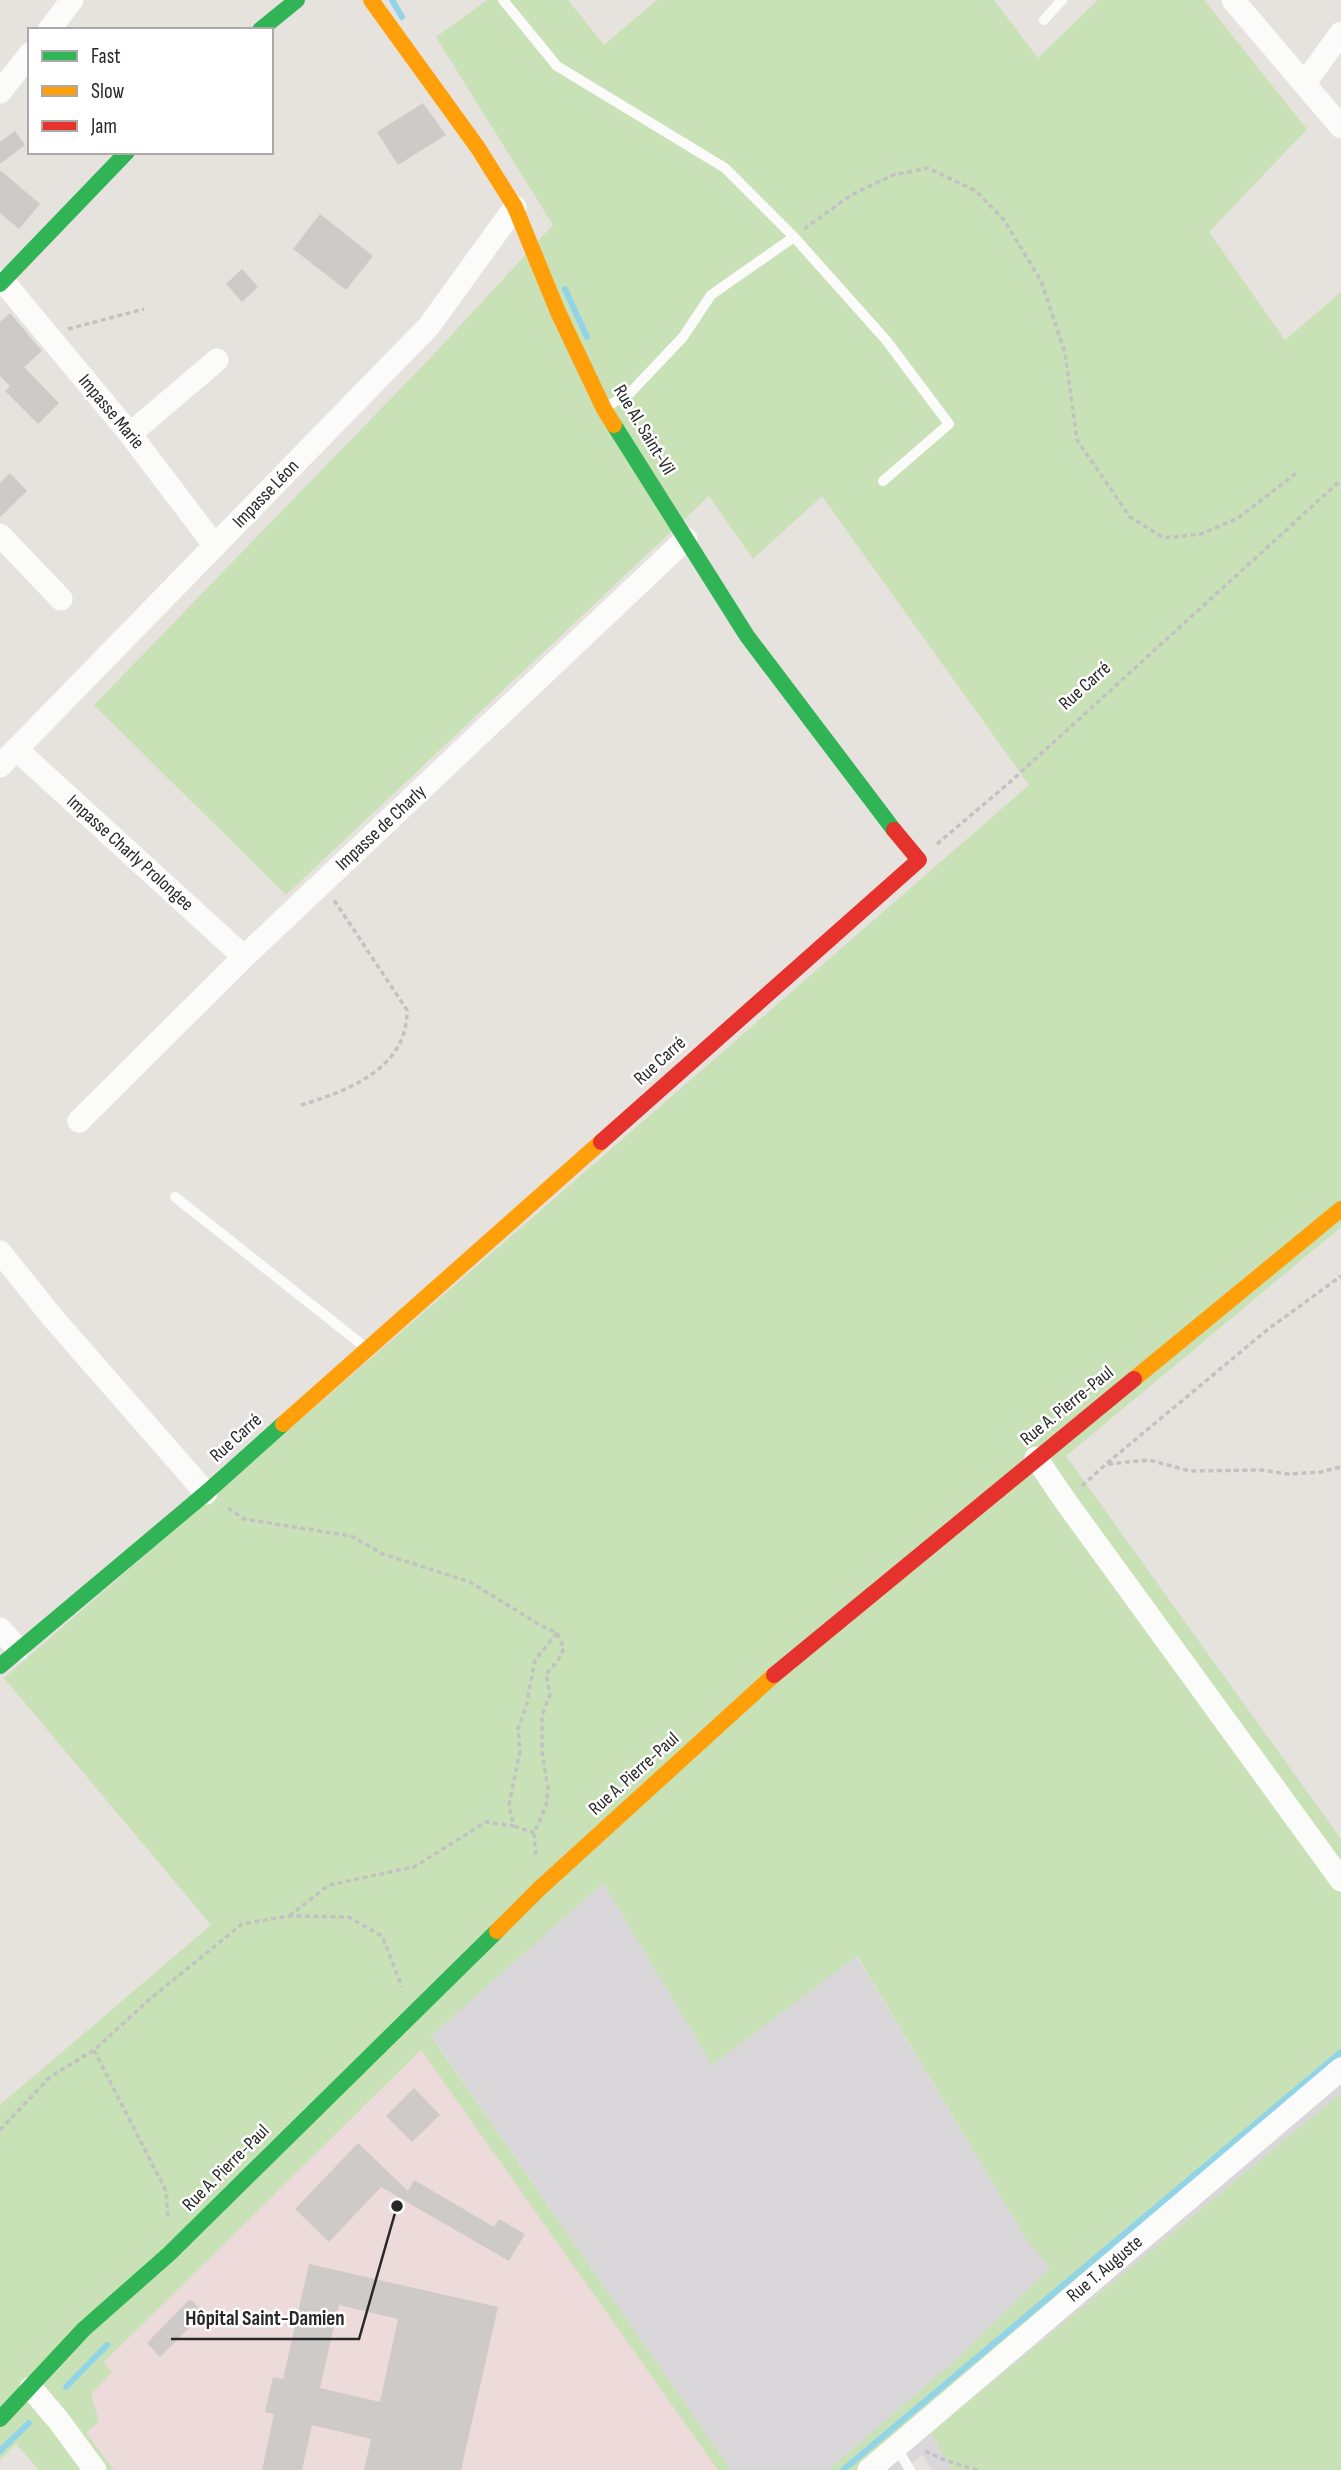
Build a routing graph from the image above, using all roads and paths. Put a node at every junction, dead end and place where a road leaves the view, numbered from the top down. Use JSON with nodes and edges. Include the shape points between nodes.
{"nodes":[{"id":1,"x":72,"y":0,"type":"edge"},
{"id":2,"x":297,"y":0,"type":"edge"},
{"id":3,"x":371,"y":0,"type":"edge"},
{"id":4,"x":503,"y":0,"type":"edge"},
{"id":5,"x":1062,"y":0,"type":"edge"},
{"id":6,"x":1233,"y":0,"type":"edge"},
{"id":7,"x":1044,"y":20,"type":"dead end"},
{"id":8,"x":51,"y":28,"type":"edge"},
{"id":9,"x":262,"y":28,"type":"edge"},
{"id":10,"x":1341,"y":33,"type":"edge"},
{"id":11,"x":28,"y":57,"type":"edge"},
{"id":12,"x":1304,"y":84,"type":"junction"},
{"id":13,"x":0,"y":92,"type":"edge"},
{"id":14,"x":1341,"y":127,"type":"edge"},
{"id":15,"x":125,"y":154,"type":"edge"},
{"id":16,"x":515,"y":207,"type":"junction"},
{"id":17,"x":794,"y":237,"type":"junction"},
{"id":18,"x":1,"y":283,"type":"edge"},
{"id":19,"x":144,"y":309,"type":"dead end"},
{"id":20,"x":46,"y":335,"type":"junction"},
{"id":21,"x":217,"y":360,"type":"dead end"},
{"id":22,"x":604,"y":409,"type":"junction"},
{"id":23,"x":130,"y":434,"type":"junction"},
{"id":24,"x":1299,"y":471,"type":"dead end"},
{"id":25,"x":1341,"y":480,"type":"edge"},
{"id":26,"x":883,"y":481,"type":"dead end"},
{"id":27,"x":0,"y":535,"type":"edge"},
{"id":28,"x":686,"y":540,"type":"junction"},
{"id":29,"x":215,"y":546,"type":"junction"},
{"id":30,"x":61,"y":598,"type":"dead end"},
{"id":31,"x":16,"y":749,"type":"junction"},
{"id":32,"x":0,"y":766,"type":"edge"},
{"id":33,"x":919,"y":859,"type":"junction"},
{"id":34,"x":323,"y":883,"type":"junction"},
{"id":35,"x":244,"y":957,"type":"junction"},
{"id":36,"x":301,"y":1105,"type":"dead end"},
{"id":37,"x":79,"y":1121,"type":"dead end"},
{"id":38,"x":175,"y":1197,"type":"dead end"},
{"id":39,"x":1341,"y":1209,"type":"edge"},
{"id":40,"x":0,"y":1252,"type":"edge"},
{"id":41,"x":1341,"y":1276,"type":"edge"},
{"id":42,"x":368,"y":1349,"type":"junction"},
{"id":43,"x":1037,"y":1458,"type":"junction"},
{"id":44,"x":1106,"y":1464,"type":"junction"},
{"id":45,"x":1341,"y":1467,"type":"edge"},
{"id":46,"x":206,"y":1493,"type":"junction"},
{"id":47,"x":1066,"y":1502,"type":"junction"},
{"id":48,"x":0,"y":1629,"type":"edge"},
{"id":49,"x":557,"y":1633,"type":"junction"},
{"id":50,"x":18,"y":1649,"type":"junction"},
{"id":51,"x":0,"y":1666,"type":"edge"},
{"id":52,"x":514,"y":1826,"type":"junction"},
{"id":53,"x":534,"y":1833,"type":"junction"},
{"id":54,"x":1341,"y":1880,"type":"edge"},
{"id":55,"x":540,"y":1889,"type":"junction"},
{"id":56,"x":289,"y":1916,"type":"junction"},
{"id":57,"x":413,"y":2013,"type":"junction"},
{"id":58,"x":94,"y":2050,"type":"junction"},
{"id":59,"x":1341,"y":2069,"type":"edge"},
{"id":60,"x":0,"y":2130,"type":"edge"},
{"id":61,"x":169,"y":2254,"type":"junction"},
{"id":62,"x":31,"y":2388,"type":"junction"},
{"id":63,"x":0,"y":2419,"type":"edge"},
{"id":64,"x":900,"y":2444,"type":"junction"},
{"id":65,"x":95,"y":2470,"type":"edge"},
{"id":66,"x":869,"y":2470,"type":"edge"},
{"id":67,"x":910,"y":2470,"type":"edge"},
{"id":68,"x":978,"y":2470,"type":"edge"}],
"edges":[{"from":1,"to":8,"type":"street"},
{"from":2,"to":9,"type":"street"},
{"from":3,"to":16,"type":"street","name":"Rue Al. Saint-Vil"},
{"from":4,"to":17,"type":"lane","via":[[557,66],[724,168]]},
{"from":5,"to":7,"type":"lane"},
{"from":6,"to":12,"type":"street"},
{"from":10,"to":12,"type":"street"},
{"from":11,"to":13,"type":"street"},
{"from":12,"to":14,"type":"street"},
{"from":15,"to":18,"type":"street"},
{"from":16,"to":22,"type":"street","name":"Rue Al. Saint-Vil"},
{"from":16,"to":29,"type":"street","name":"Impasse Léon","via":[[429,326]]},
{"from":17,"to":22,"type":"lane","via":[[712,295],[683,337],[630,393]]},
{"from":17,"to":24,"type":"path","via":[[851,195],[893,175],[928,168],[976,191],[1004,220],[1041,281],[1065,353],[1077,440],[1130,517],[1164,538],[1201,534],[1238,518]]},
{"from":17,"to":26,"type":"lane","via":[[886,340],[949,424]]},
{"from":18,"to":20,"type":"street","name":"Impasse Marie"},
{"from":19,"to":20,"type":"path"},
{"from":20,"to":23,"type":"street","name":"Impasse Marie"},
{"from":21,"to":23,"type":"street"},
{"from":22,"to":28,"type":"street","name":"Rue Al. Saint-Vil"},
{"from":23,"to":29,"type":"street","name":"Impasse Marie"},
{"from":25,"to":33,"type":"path","name":"Rue Carré","via":[[1010,782]]},
{"from":27,"to":30,"type":"street"},
{"from":28,"to":33,"type":"street","name":"Rue Al. Saint-Vil","via":[[747,635],[870,802]]},
{"from":28,"to":34,"type":"street","name":"Impasse de Charly"},
{"from":29,"to":31,"type":"street","name":"Impasse Léon"},
{"from":31,"to":32,"type":"street","name":"Impasse Léon"},
{"from":31,"to":35,"type":"street","name":"Impasse Charly Prolongee"},
{"from":33,"to":42,"type":"street","name":"Rue Carré"},
{"from":34,"to":35,"type":"street","name":"Impasse de Charly"},
{"from":34,"to":36,"type":"path","via":[[407,1010],[407,1028],[398,1047],[360,1083]]},
{"from":35,"to":37,"type":"street","name":"Impasse de Charly"},
{"from":38,"to":42,"type":"lane"},
{"from":39,"to":43,"type":"street","name":"Rue A. Pierre-Paul"},
{"from":40,"to":46,"type":"street"},
{"from":41,"to":44,"type":"path","via":[[1267,1330]]},
{"from":42,"to":46,"type":"street","name":"Rue Carré"},
{"from":43,"to":47,"type":"street"},
{"from":43,"to":55,"type":"street","name":"Rue A. Pierre-Paul","via":[[783,1667]]},
{"from":44,"to":45,"type":"path","via":[[1149,1460],[1190,1471],[1288,1474]]},
{"from":44,"to":47,"type":"path"},
{"from":46,"to":49,"type":"path","via":[[244,1519],[351,1536],[383,1553],[470,1582]]},
{"from":46,"to":50,"type":"street","name":"Rue Carré"},
{"from":47,"to":54,"type":"street"},
{"from":48,"to":50,"type":"street"},
{"from":49,"to":52,"type":"path","via":[[535,1660],[517,1728],[520,1751],[509,1805]]},
{"from":49,"to":53,"type":"path","via":[[564,1648],[546,1674],[550,1695],[542,1715],[548,1789]]},
{"from":50,"to":51,"type":"street","name":"Rue Carré"},
{"from":52,"to":53,"type":"path"},
{"from":52,"to":56,"type":"path","via":[[486,1822],[414,1867],[329,1885]]},
{"from":53,"to":55,"type":"path"},
{"from":55,"to":57,"type":"street","name":"Rue A. Pierre-Paul"},
{"from":56,"to":57,"type":"path","via":[[349,1917],[382,1936]]},
{"from":56,"to":58,"type":"path","via":[[242,1924]]},
{"from":57,"to":61,"type":"street","name":"Rue A. Pierre-Paul"},
{"from":58,"to":60,"type":"path","via":[[50,2077]]},
{"from":58,"to":61,"type":"path","via":[[166,2191]]},
{"from":59,"to":64,"type":"street","name":"Rue T. Auguste"},
{"from":61,"to":62,"type":"street","name":"Rue A. Pierre-Paul","via":[[84,2329]]},
{"from":62,"to":63,"type":"street","name":"Rue A. Pierre-Paul"},
{"from":62,"to":65,"type":"street"},
{"from":64,"to":66,"type":"street","name":"Rue T. Auguste"},
{"from":64,"to":67,"type":"lane"},
{"from":64,"to":68,"type":"path"}]}
